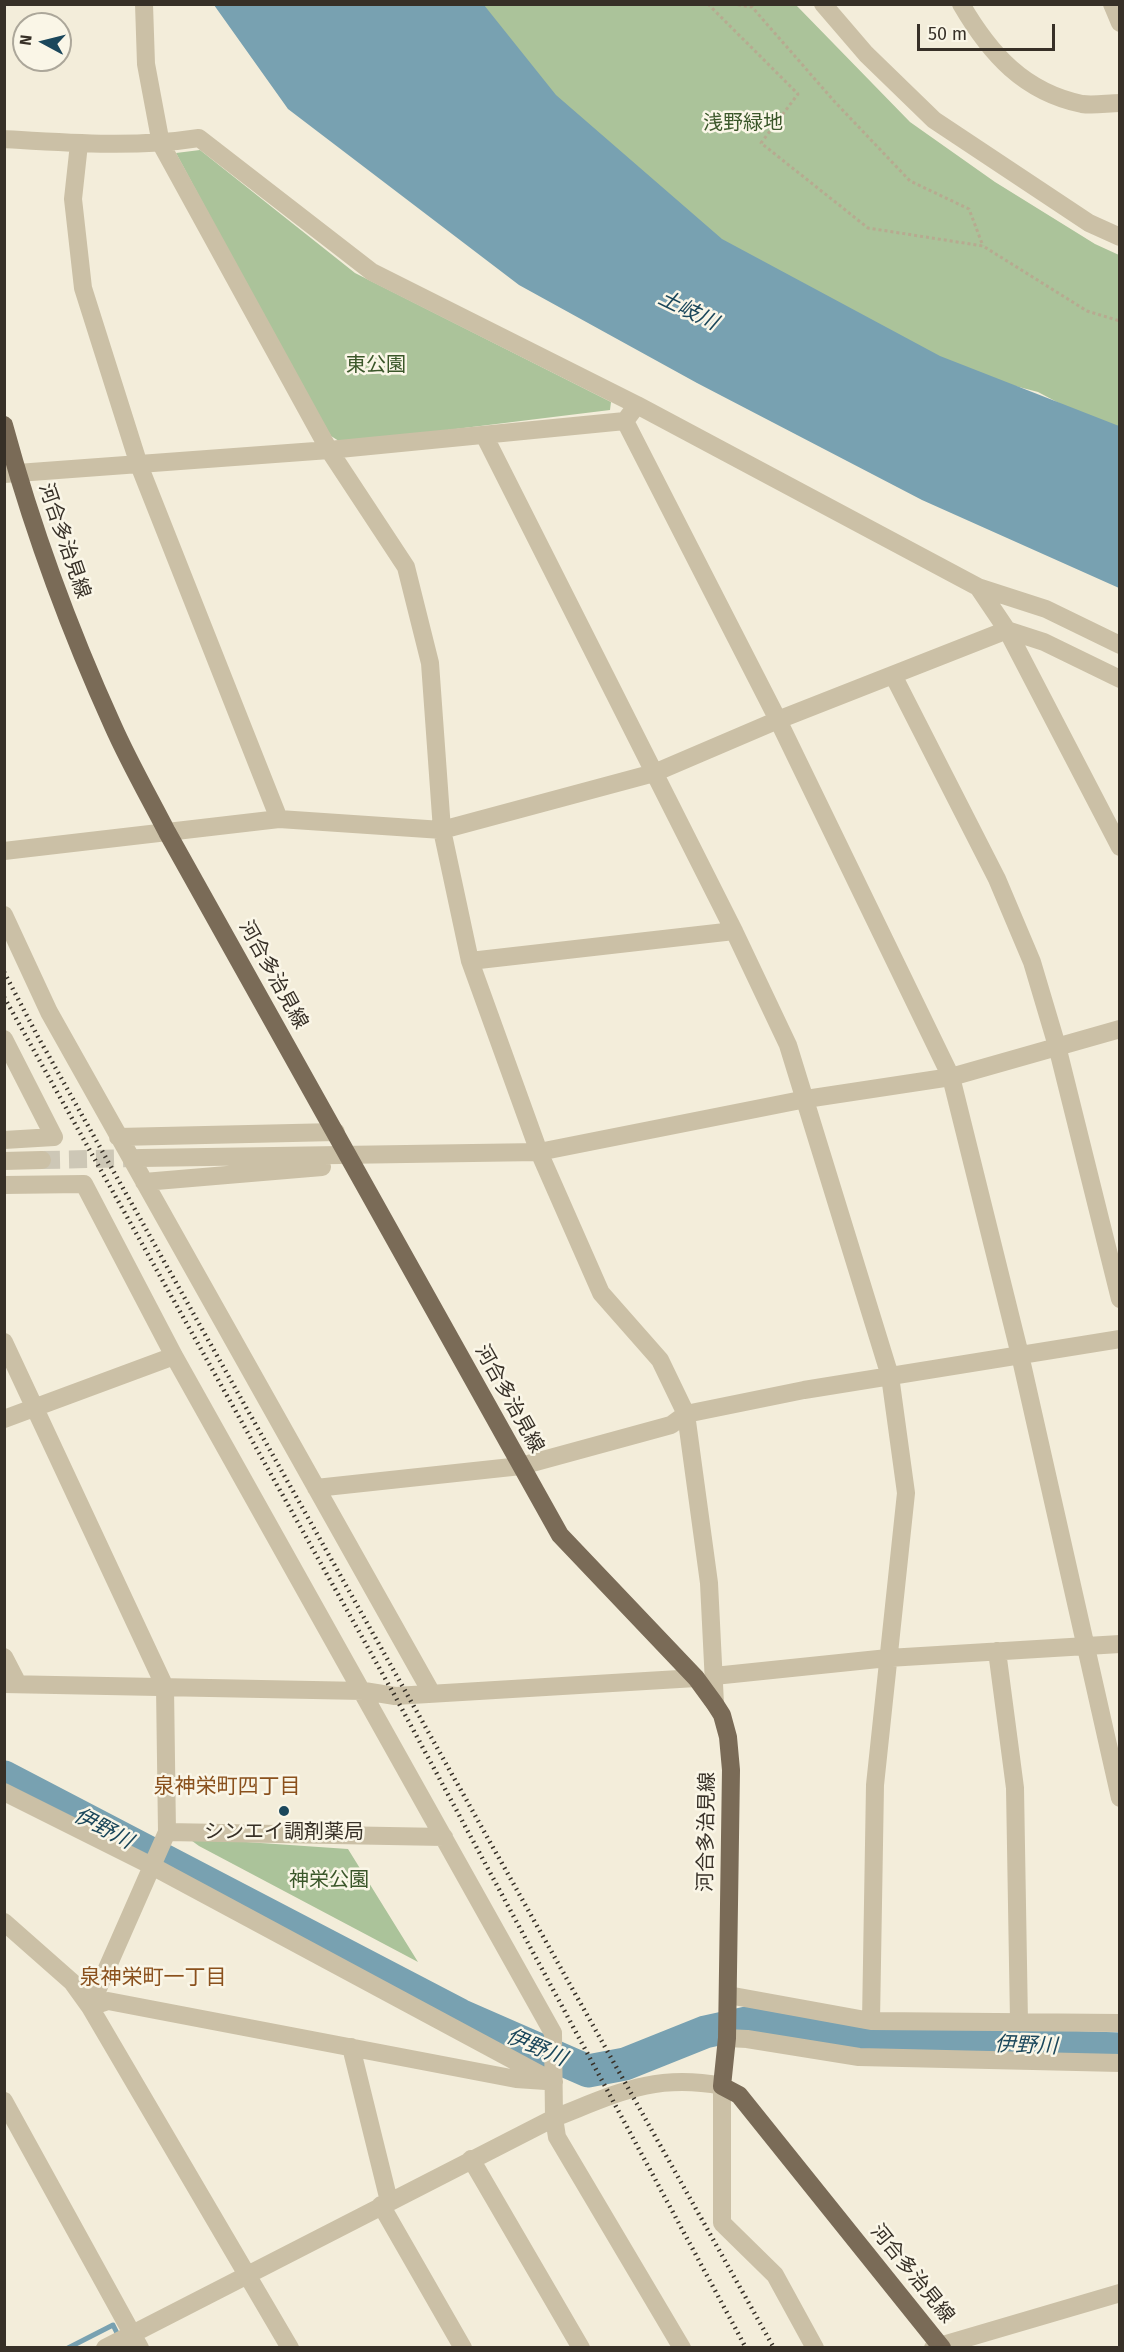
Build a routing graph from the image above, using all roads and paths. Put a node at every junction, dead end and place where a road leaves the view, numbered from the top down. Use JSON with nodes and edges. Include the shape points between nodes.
{"nodes":[{"id":1,"x":144,"y":4,"type":"edge"},
{"id":2,"x":708,"y":4,"type":"edge"},
{"id":3,"x":732,"y":4,"type":"edge"},
{"id":4,"x":823,"y":4,"type":"edge"},
{"id":5,"x":961,"y":4,"type":"edge"},
{"id":6,"x":1112,"y":4,"type":"edge"},
{"id":7,"x":1119,"y":23,"type":"edge"},
{"id":8,"x":1119,"y":103,"type":"edge"},
{"id":9,"x":4,"y":139,"type":"edge"},
{"id":10,"x":79,"y":144,"type":"junction"},
{"id":11,"x":161,"y":144,"type":"junction"},
{"id":12,"x":1119,"y":237,"type":"edge"},
{"id":13,"x":983,"y":246,"type":"junction"},
{"id":14,"x":1119,"y":321,"type":"edge"},
{"id":15,"x":637,"y":405,"type":"junction"},
{"id":16,"x":626,"y":421,"type":"junction"},
{"id":17,"x":4,"y":424,"type":"edge"},
{"id":18,"x":484,"y":435,"type":"junction"},
{"id":19,"x":329,"y":450,"type":"junction"},
{"id":20,"x":139,"y":465,"type":"junction"},
{"id":21,"x":11,"y":473,"type":"edge"},
{"id":22,"x":978,"y":587,"type":"junction"},
{"id":23,"x":1007,"y":630,"type":"junction"},
{"id":24,"x":1119,"y":645,"type":"edge"},
{"id":25,"x":893,"y":675,"type":"junction"},
{"id":26,"x":1119,"y":679,"type":"edge"},
{"id":27,"x":778,"y":720,"type":"junction"},
{"id":28,"x":654,"y":773,"type":"junction"},
{"id":29,"x":279,"y":819,"type":"junction"},
{"id":30,"x":442,"y":830,"type":"junction"},
{"id":31,"x":167,"y":832,"type":"junction"},
{"id":32,"x":1119,"y":848,"type":"edge"},
{"id":33,"x":4,"y":851,"type":"edge"},
{"id":34,"x":4,"y":915,"type":"edge"},
{"id":35,"x":734,"y":931,"type":"junction"},
{"id":36,"x":470,"y":961,"type":"junction"},
{"id":37,"x":1119,"y":1029,"type":"edge"},
{"id":38,"x":4,"y":1039,"type":"edge"},
{"id":39,"x":1057,"y":1046,"type":"junction"},
{"id":40,"x":951,"y":1077,"type":"junction"},
{"id":41,"x":806,"y":1099,"type":"junction"},
{"id":42,"x":336,"y":1132,"type":"junction"},
{"id":43,"x":118,"y":1137,"type":"junction"},
{"id":44,"x":4,"y":1140,"type":"edge"},
{"id":45,"x":539,"y":1152,"type":"junction"},
{"id":46,"x":141,"y":1158,"type":"tunnel mouth"},
{"id":47,"x":42,"y":1160,"type":"tunnel mouth"},
{"id":48,"x":351,"y":1160,"type":"junction"},
{"id":49,"x":4,"y":1161,"type":"edge"},
{"id":50,"x":144,"y":1182,"type":"junction"},
{"id":51,"x":4,"y":1185,"type":"edge"},
{"id":52,"x":1119,"y":1299,"type":"edge"},
{"id":53,"x":1119,"y":1339,"type":"edge"},
{"id":54,"x":4,"y":1342,"type":"edge"},
{"id":55,"x":1020,"y":1355,"type":"junction"},
{"id":56,"x":174,"y":1356,"type":"junction"},
{"id":57,"x":890,"y":1376,"type":"junction"},
{"id":58,"x":35,"y":1407,"type":"junction"},
{"id":59,"x":686,"y":1414,"type":"junction"},
{"id":60,"x":4,"y":1419,"type":"edge"},
{"id":61,"x":521,"y":1466,"type":"junction"},
{"id":62,"x":316,"y":1488,"type":"junction"},
{"id":63,"x":1119,"y":1644,"type":"edge"},
{"id":64,"x":1086,"y":1646,"type":"junction"},
{"id":65,"x":997,"y":1651,"type":"junction"},
{"id":66,"x":4,"y":1657,"type":"edge"},
{"id":67,"x":888,"y":1658,"type":"junction"},
{"id":68,"x":705,"y":1677,"type":"junction"},
{"id":69,"x":11,"y":1684,"type":"edge"},
{"id":70,"x":165,"y":1687,"type":"junction"},
{"id":71,"x":364,"y":1692,"type":"junction"},
{"id":72,"x":431,"y":1692,"type":"junction"},
{"id":73,"x":4,"y":1792,"type":"edge"},
{"id":74,"x":1119,"y":1798,"type":"edge"},
{"id":75,"x":167,"y":1832,"type":"junction"},
{"id":76,"x":444,"y":1837,"type":"junction"},
{"id":77,"x":152,"y":1866,"type":"junction"},
{"id":78,"x":4,"y":1922,"type":"edge"},
{"id":79,"x":727,"y":2002,"type":"junction"},
{"id":80,"x":90,"y":2007,"type":"junction"},
{"id":81,"x":871,"y":2021,"type":"junction"},
{"id":82,"x":1019,"y":2022,"type":"junction"},
{"id":83,"x":1119,"y":2023,"type":"edge"},
{"id":84,"x":727,"y":2038,"type":"junction"},
{"id":85,"x":351,"y":2047,"type":"junction"},
{"id":86,"x":1119,"y":2063,"type":"edge"},
{"id":87,"x":554,"y":2082,"type":"junction"},
{"id":88,"x":722,"y":2086,"type":"junction"},
{"id":89,"x":4,"y":2101,"type":"edge"},
{"id":90,"x":554,"y":2118,"type":"junction"},
{"id":91,"x":471,"y":2159,"type":"junction"},
{"id":92,"x":385,"y":2203,"type":"junction"},
{"id":93,"x":248,"y":2273,"type":"junction"},
{"id":94,"x":1119,"y":2293,"type":"edge"},
{"id":95,"x":136,"y":2341,"type":"edge"},
{"id":96,"x":939,"y":2347,"type":"edge"},
{"id":97,"x":105,"y":2348,"type":"edge"},
{"id":98,"x":290,"y":2348,"type":"edge"},
{"id":99,"x":463,"y":2348,"type":"edge"},
{"id":100,"x":581,"y":2348,"type":"edge"},
{"id":101,"x":682,"y":2348,"type":"edge"},
{"id":102,"x":815,"y":2348,"type":"edge"}],
"edges":[{"from":1,"to":11,"type":"street","via":[[146,64]]},
{"from":2,"to":13,"type":"path","via":[[798,94],[761,142],[868,228]]},
{"from":3,"to":13,"type":"path","via":[[752,7],[910,181],[969,209]]},
{"from":4,"to":12,"type":"street","via":[[866,54],[934,120],[1079,217]]},
{"from":5,"to":8,"type":"street","via":[[998,56],[1025,82],[1084,104]]},
{"from":6,"to":7,"type":"street"},
{"from":9,"to":10,"type":"street"},
{"from":10,"to":11,"type":"street"},
{"from":10,"to":20,"type":"street","via":[[73,198],[83,288]]},
{"from":11,"to":15,"type":"street","via":[[199,138],[372,272]]},
{"from":11,"to":19,"type":"street"},
{"from":13,"to":14,"type":"path","via":[[1087,311]]},
{"from":15,"to":16,"type":"street"},
{"from":15,"to":22,"type":"street"},
{"from":16,"to":18,"type":"street"},
{"from":16,"to":27,"type":"street"},
{"from":17,"to":21,"type":"main road","name":"河合多治見線"},
{"from":18,"to":19,"type":"street"},
{"from":18,"to":28,"type":"street"},
{"from":19,"to":20,"type":"street"},
{"from":19,"to":30,"type":"street","via":[[406,567],[430,663]]},
{"from":20,"to":21,"type":"street"},
{"from":20,"to":29,"type":"street"},
{"from":21,"to":31,"type":"main road","name":"河合多治見線","via":[[82,655]]},
{"from":22,"to":23,"type":"street"},
{"from":22,"to":24,"type":"street","via":[[1046,609]]},
{"from":23,"to":25,"type":"street"},
{"from":23,"to":26,"type":"street","via":[[1044,642]]},
{"from":23,"to":32,"type":"street"},
{"from":25,"to":27,"type":"street"},
{"from":25,"to":39,"type":"street","via":[[997,879],[1032,962]]},
{"from":27,"to":28,"type":"street"},
{"from":27,"to":40,"type":"street"},
{"from":28,"to":30,"type":"street"},
{"from":28,"to":35,"type":"street"},
{"from":29,"to":30,"type":"street"},
{"from":29,"to":31,"type":"street"},
{"from":30,"to":36,"type":"street"},
{"from":31,"to":33,"type":"street"},
{"from":31,"to":42,"type":"main road","name":"河合多治見線"},
{"from":34,"to":43,"type":"street","via":[[49,1012]]},
{"from":35,"to":36,"type":"street"},
{"from":35,"to":41,"type":"street","via":[[788,1045]]},
{"from":36,"to":45,"type":"street"},
{"from":37,"to":39,"type":"street"},
{"from":38,"to":44,"type":"street","via":[[54,1137]]},
{"from":39,"to":40,"type":"street"},
{"from":39,"to":52,"type":"street"},
{"from":40,"to":41,"type":"street"},
{"from":40,"to":55,"type":"street"},
{"from":41,"to":45,"type":"street"},
{"from":41,"to":57,"type":"street"},
{"from":42,"to":43,"type":"street"},
{"from":42,"to":48,"type":"main road","name":"河合多治見線"},
{"from":43,"to":50,"type":"street"},
{"from":45,"to":48,"type":"street"},
{"from":45,"to":59,"type":"street","via":[[601,1293],[660,1360]]},
{"from":46,"to":48,"type":"street"},
{"from":47,"to":49,"type":"street"},
{"from":48,"to":50,"type":"street"},
{"from":48,"to":61,"type":"main road","name":"河合多治見線"},
{"from":50,"to":62,"type":"street"},
{"from":51,"to":56,"type":"street","via":[[84,1184]]},
{"from":53,"to":55,"type":"street"},
{"from":54,"to":58,"type":"street"},
{"from":55,"to":57,"type":"street"},
{"from":55,"to":64,"type":"street"},
{"from":56,"to":58,"type":"street"},
{"from":56,"to":71,"type":"street"},
{"from":57,"to":59,"type":"street"},
{"from":57,"to":67,"type":"street","via":[[906,1493]]},
{"from":58,"to":60,"type":"street"},
{"from":58,"to":70,"type":"street"},
{"from":59,"to":61,"type":"street","via":[[671,1425]]},
{"from":59,"to":68,"type":"street","via":[[709,1583]]},
{"from":61,"to":62,"type":"street"},
{"from":61,"to":68,"type":"main road","name":"河合多治見線","via":[[560,1535]]},
{"from":62,"to":72,"type":"street"},
{"from":63,"to":64,"type":"street"},
{"from":64,"to":65,"type":"street"},
{"from":64,"to":74,"type":"street"},
{"from":65,"to":67,"type":"street"},
{"from":65,"to":82,"type":"street","via":[[1015,1788]]},
{"from":66,"to":69,"type":"street"},
{"from":67,"to":68,"type":"street"},
{"from":67,"to":81,"type":"street","via":[[875,1785]]},
{"from":68,"to":72,"type":"street"},
{"from":68,"to":79,"type":"main road","name":"河合多治見線","via":[[722,1715],[731,1770]]},
{"from":69,"to":70,"type":"street"},
{"from":70,"to":71,"type":"street"},
{"from":70,"to":75,"type":"street"},
{"from":71,"to":72,"type":"street","via":[[395,1696]]},
{"from":71,"to":76,"type":"street"},
{"from":73,"to":77,"type":"street"},
{"from":75,"to":76,"type":"street"},
{"from":75,"to":77,"type":"street"},
{"from":76,"to":87,"type":"street","via":[[553,2033]]},
{"from":77,"to":80,"type":"street"},
{"from":77,"to":87,"type":"street"},
{"from":78,"to":80,"type":"street","via":[[72,1982]]},
{"from":79,"to":81,"type":"street"},
{"from":79,"to":84,"type":"main road","name":"河合多治見線"},
{"from":80,"to":85,"type":"street","via":[[108,2001]]},
{"from":80,"to":93,"type":"street"},
{"from":81,"to":82,"type":"street"},
{"from":82,"to":83,"type":"street"},
{"from":84,"to":86,"type":"street","via":[[859,2057]]},
{"from":84,"to":88,"type":"main road","name":"河合多治見線"},
{"from":85,"to":87,"type":"street","via":[[516,2079]]},
{"from":85,"to":92,"type":"street"},
{"from":87,"to":90,"type":"street"},
{"from":88,"to":90,"type":"street","via":[[695,2081],[653,2083]]},
{"from":88,"to":96,"type":"main road","name":"河合多治見線","via":[[739,2094]]},
{"from":88,"to":102,"type":"street","via":[[722,2223],[775,2276]]},
{"from":89,"to":95,"type":"street"},
{"from":90,"to":91,"type":"street"},
{"from":90,"to":101,"type":"street","via":[[557,2137]]},
{"from":91,"to":92,"type":"street"},
{"from":91,"to":100,"type":"street"},
{"from":92,"to":93,"type":"street"},
{"from":92,"to":99,"type":"street"},
{"from":93,"to":95,"type":"street"},
{"from":93,"to":98,"type":"street"},
{"from":94,"to":96,"type":"street"},
{"from":95,"to":97,"type":"street"}]}
